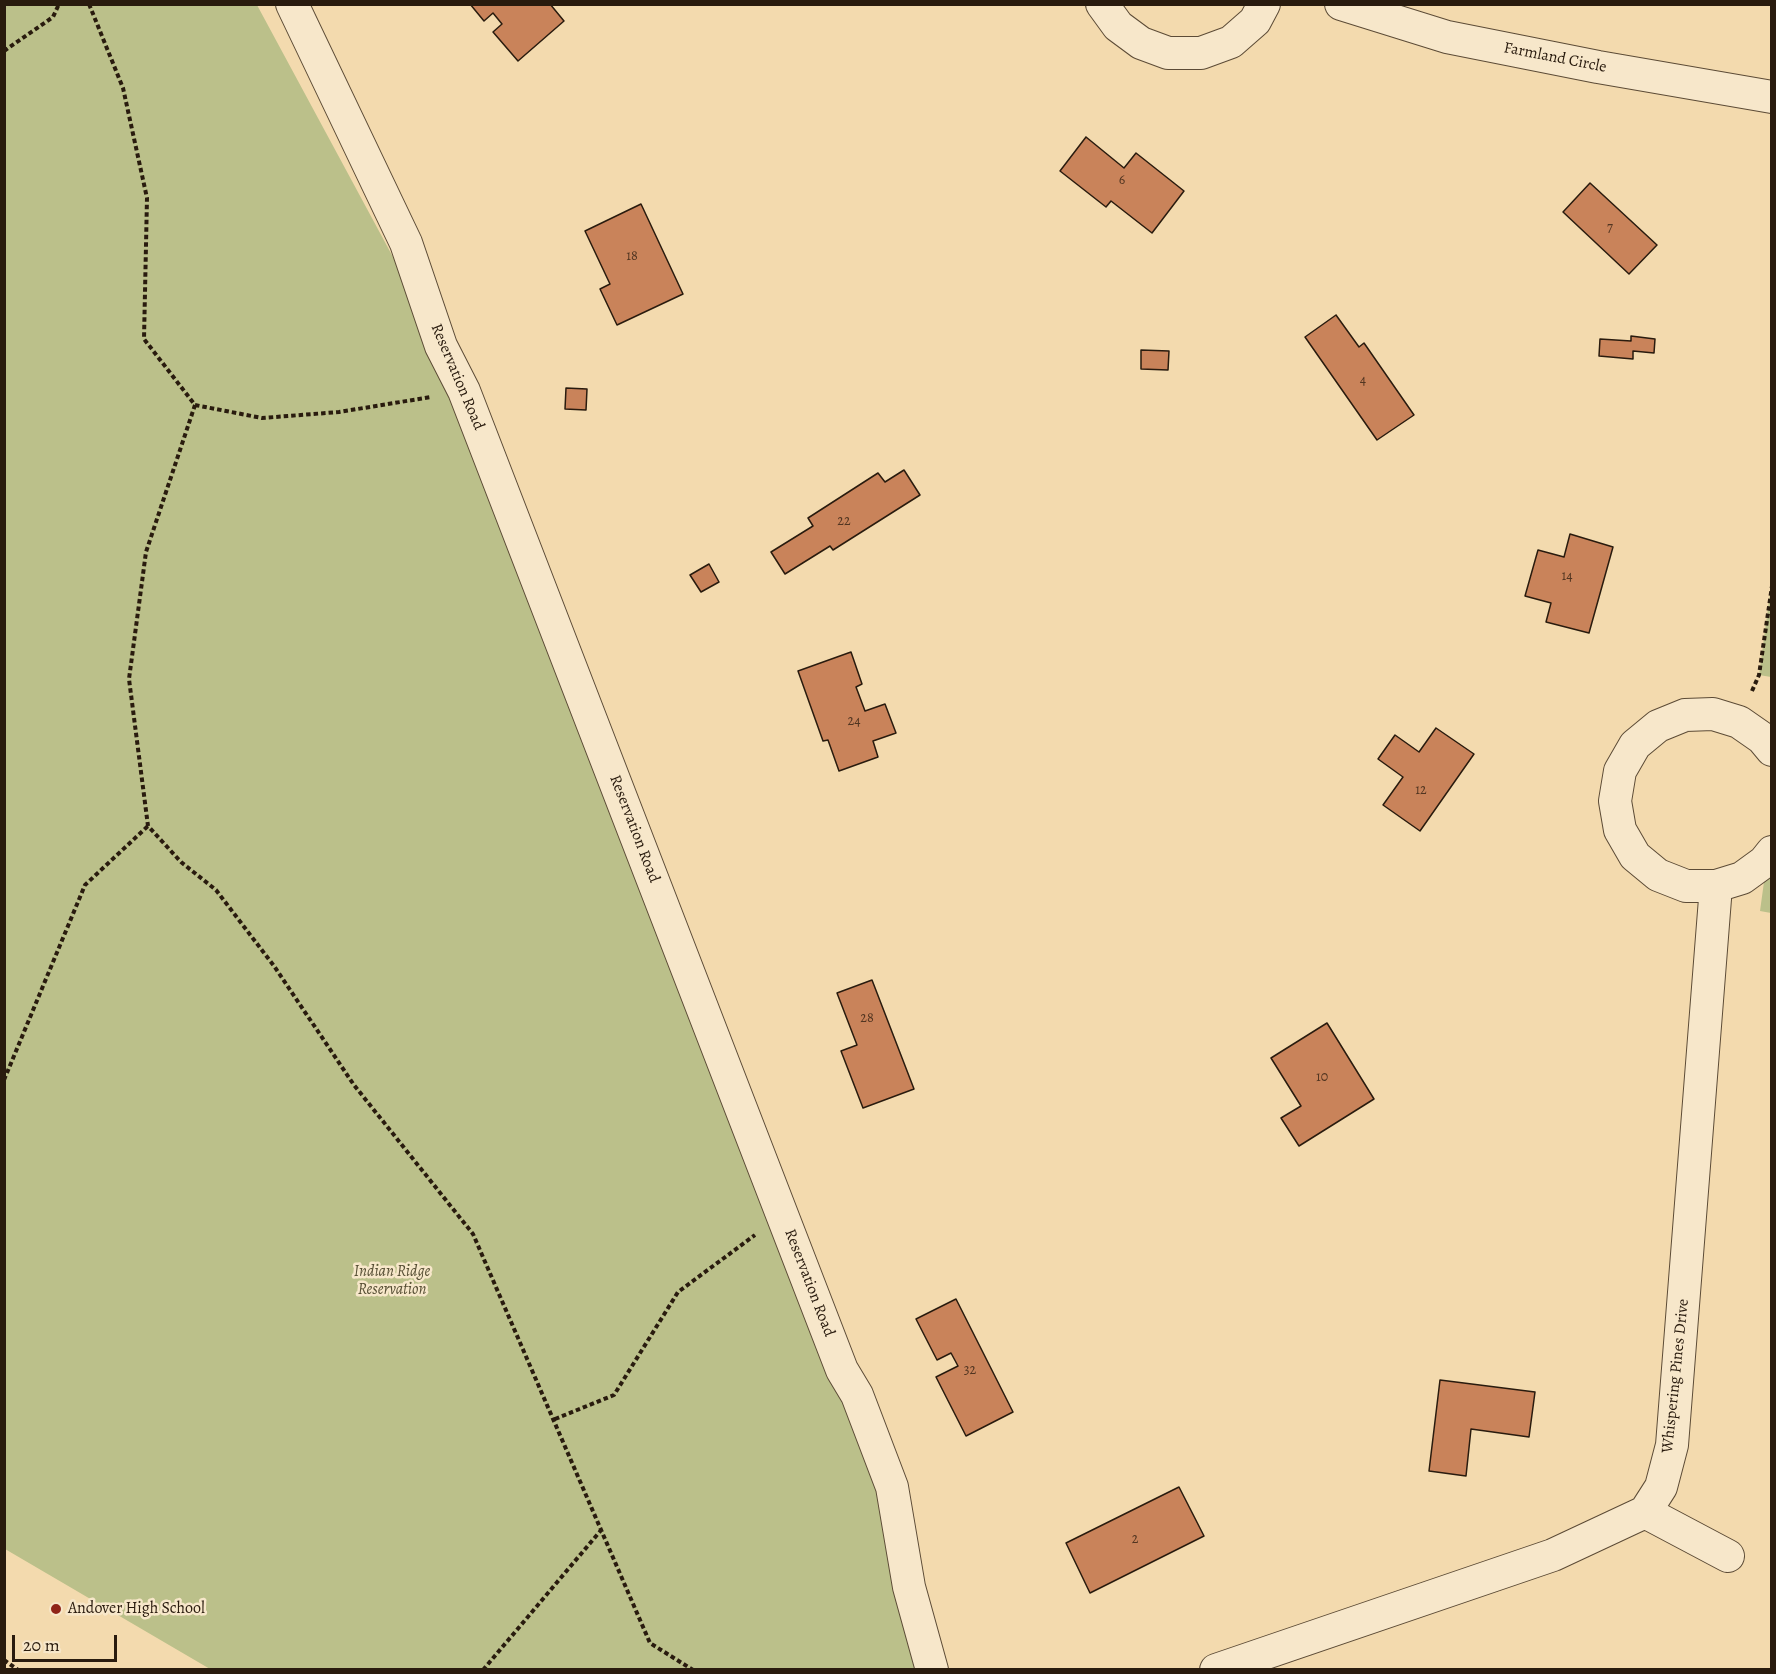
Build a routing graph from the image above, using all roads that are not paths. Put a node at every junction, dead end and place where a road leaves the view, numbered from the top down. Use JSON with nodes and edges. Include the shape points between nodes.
{"nodes":[{"id":1,"x":292,"y":4,"type":"edge"},
{"id":2,"x":1102,"y":4,"type":"edge"},
{"id":3,"x":1264,"y":4,"type":"edge"},
{"id":4,"x":1341,"y":4,"type":"edge"},
{"id":5,"x":1772,"y":97,"type":"edge"},
{"id":6,"x":1772,"y":750,"type":"edge"},
{"id":7,"x":1772,"y":852,"type":"edge"},
{"id":8,"x":1716,"y":886,"type":"junction"},
{"id":9,"x":1645,"y":1512,"type":"junction"},
{"id":10,"x":1728,"y":1556,"type":"dead end"},
{"id":11,"x":932,"y":1670,"type":"edge"},
{"id":12,"x":1216,"y":1670,"type":"edge"}],
"edges":[{"from":1,"to":11,"type":"street","name":"Reservation Road","via":[[406,243],[441,346],[464,391],[842,1371],[857,1395],[892,1487],[909,1587]]},
{"from":2,"to":3,"type":"street","via":[[1118,26],[1141,43],[1168,53],[1201,52],[1231,42],[1255,21]]},
{"from":4,"to":5,"type":"street","name":"Farmland Circle","via":[[1447,37]]},
{"from":6,"to":8,"type":"street","via":[[1739,722],[1713,714],[1685,715],[1658,726],[1635,745],[1620,771],[1615,801],[1620,830],[1635,856],[1658,875],[1686,886]]},
{"from":7,"to":8,"type":"street","via":[[1742,878]]},
{"from":8,"to":9,"type":"street","name":"Whispering Pines Drive","via":[[1672,1445],[1661,1487]]},
{"from":9,"to":10,"type":"street"},
{"from":9,"to":12,"type":"street","via":[[1553,1555]]}]}
